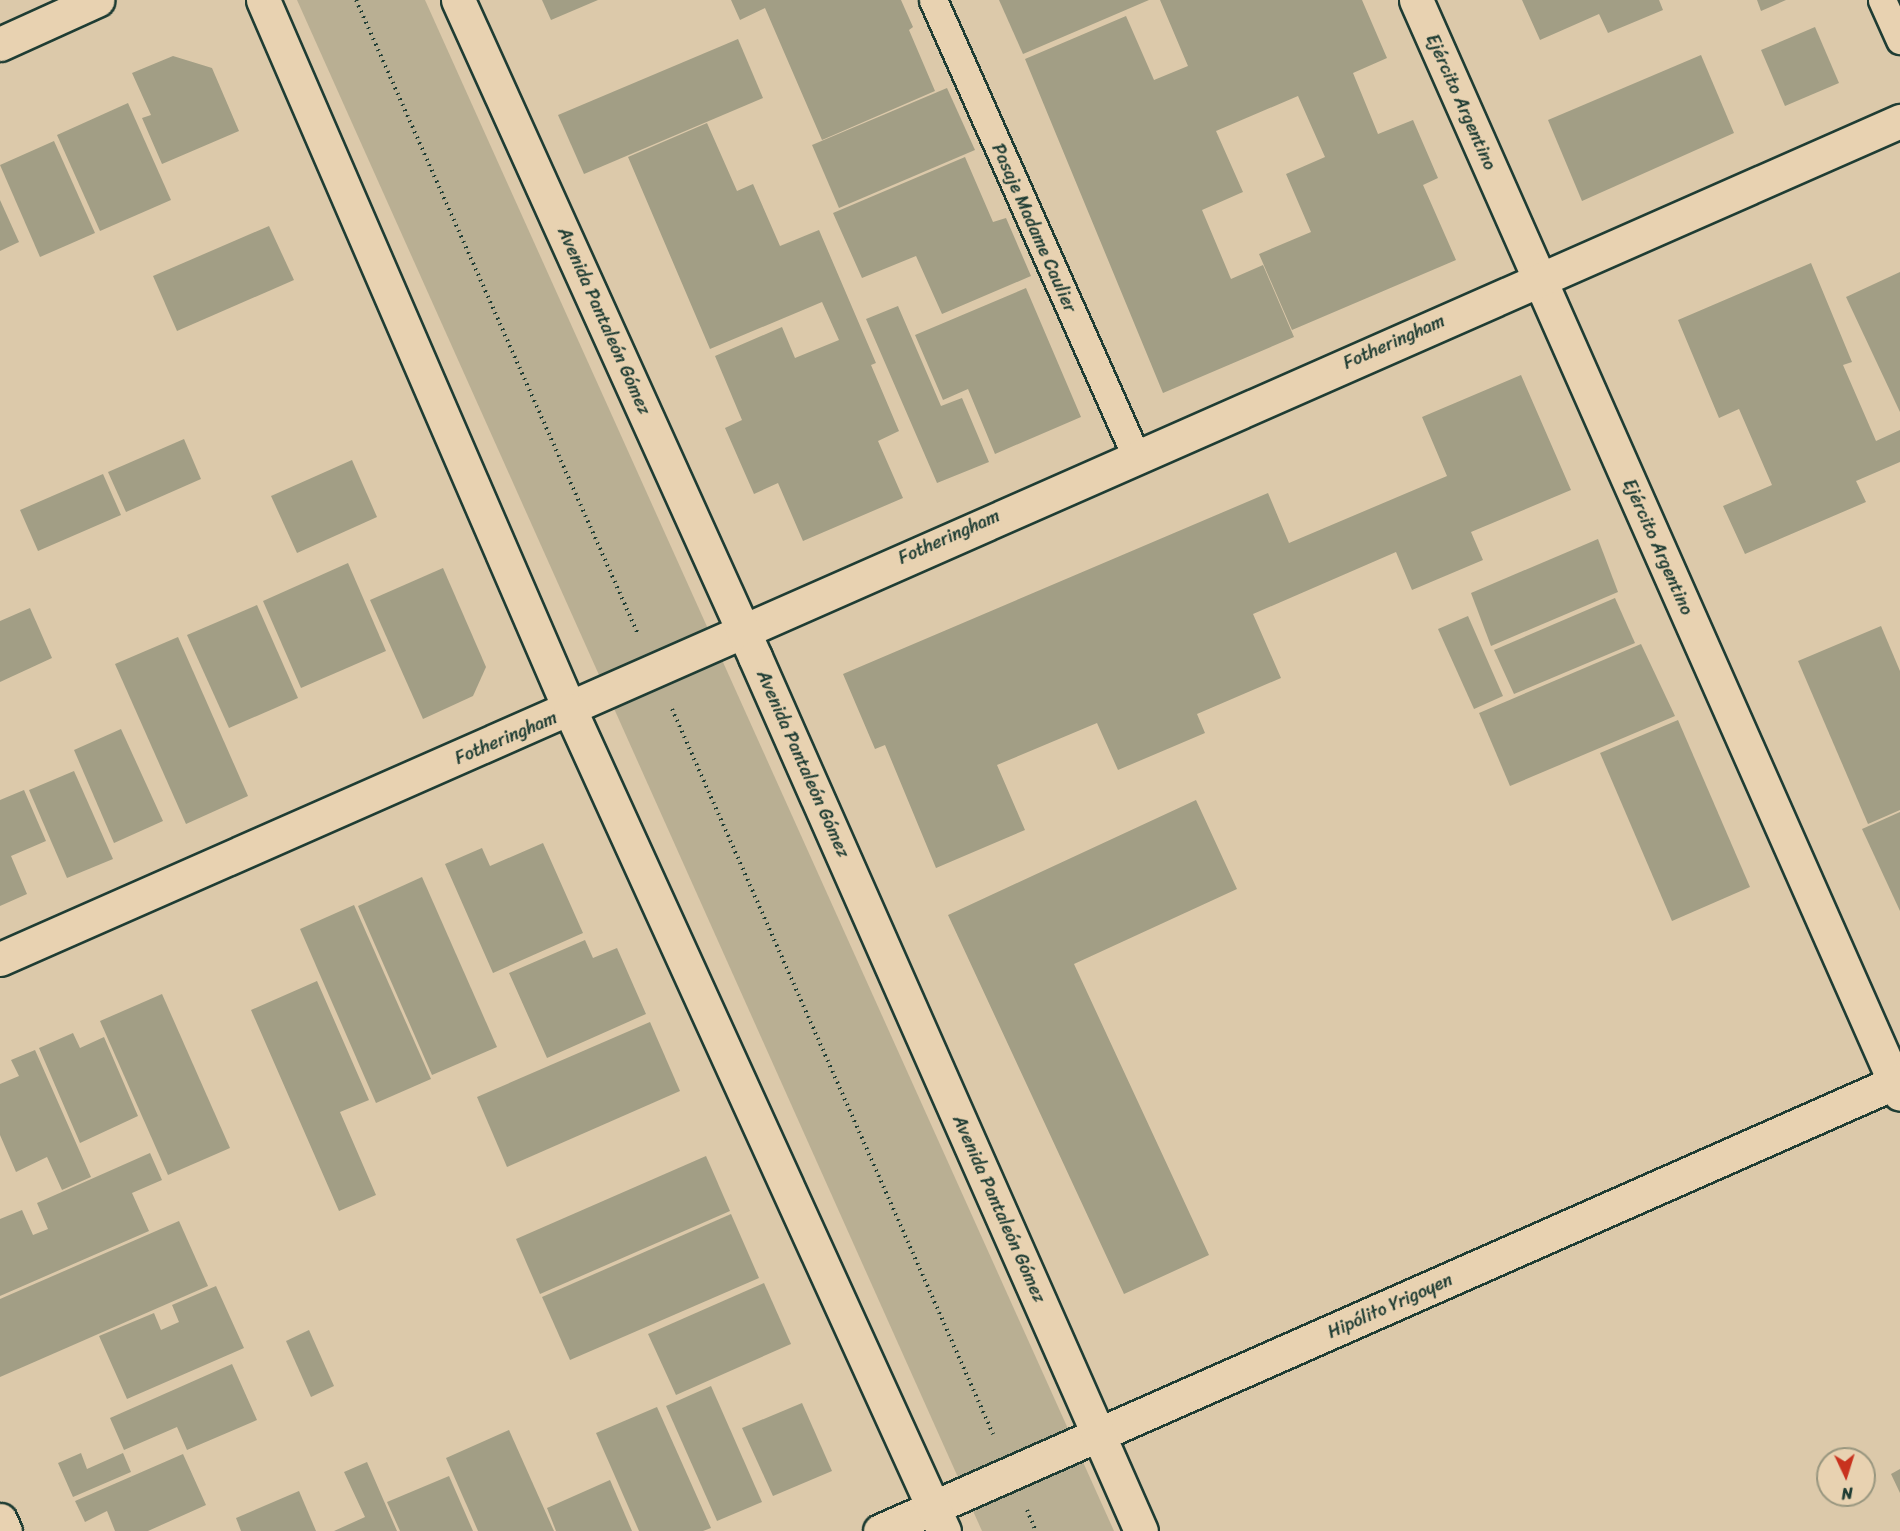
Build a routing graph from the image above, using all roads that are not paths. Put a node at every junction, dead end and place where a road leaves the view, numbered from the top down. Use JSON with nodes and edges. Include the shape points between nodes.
{"nodes":[{"id":1,"x":97,"y":0,"type":"edge"},
{"id":2,"x":263,"y":0,"type":"edge"},
{"id":3,"x":458,"y":0,"type":"edge"},
{"id":4,"x":933,"y":0,"type":"edge"},
{"id":5,"x":1416,"y":0,"type":"edge"},
{"id":6,"x":1882,"y":0,"type":"edge"},
{"id":7,"x":1900,"y":40,"type":"edge"},
{"id":8,"x":0,"y":44,"type":"edge"},
{"id":9,"x":1900,"y":121,"type":"edge"},
{"id":10,"x":1539,"y":278,"type":"junction"},
{"id":11,"x":1136,"y":455,"type":"junction"},
{"id":12,"x":743,"y":628,"type":"junction"},
{"id":13,"x":570,"y":710,"type":"junction"},
{"id":14,"x":0,"y":959,"type":"edge"},
{"id":15,"x":1898,"y":1085,"type":"edge"},
{"id":16,"x":1099,"y":1436,"type":"junction"},
{"id":17,"x":939,"y":1519,"type":"edge"},
{"id":18,"x":0,"y":1520,"type":"edge"},
{"id":19,"x":5,"y":1531,"type":"edge"},
{"id":20,"x":880,"y":1531,"type":"edge"},
{"id":21,"x":1141,"y":1531,"type":"edge"}],
"edges":[{"from":1,"to":8,"type":"street"},
{"from":2,"to":13,"type":"street"},
{"from":3,"to":12,"type":"street","name":"Avenida Pantaleón Gómez"},
{"from":4,"to":11,"type":"lane","name":"Pasaje Madame Caulier"},
{"from":5,"to":10,"type":"street","name":"Ejército Argentino"},
{"from":6,"to":7,"type":"lane"},
{"from":9,"to":10,"type":"street","name":"Fotheringham"},
{"from":10,"to":11,"type":"street","name":"Fotheringham"},
{"from":10,"to":15,"type":"street","name":"Ejército Argentino"},
{"from":11,"to":12,"type":"street","name":"Fotheringham"},
{"from":12,"to":13,"type":"street","name":"Fotheringham"},
{"from":12,"to":16,"type":"street","name":"Avenida Pantaleón Gómez"},
{"from":13,"to":14,"type":"street","name":"Fotheringham"},
{"from":13,"to":17,"type":"street"},
{"from":15,"to":16,"type":"street","name":"Hipólito Yrigoyen"},
{"from":16,"to":17,"type":"street","name":"Hipólito Yrigoyen","via":[[1011,1474]]},
{"from":16,"to":21,"type":"street","name":"Avenida Pantaleón Gómez"},
{"from":17,"to":20,"type":"street","name":"Hipólito Yrigoyen"},
{"from":18,"to":19,"type":"street"}]}
